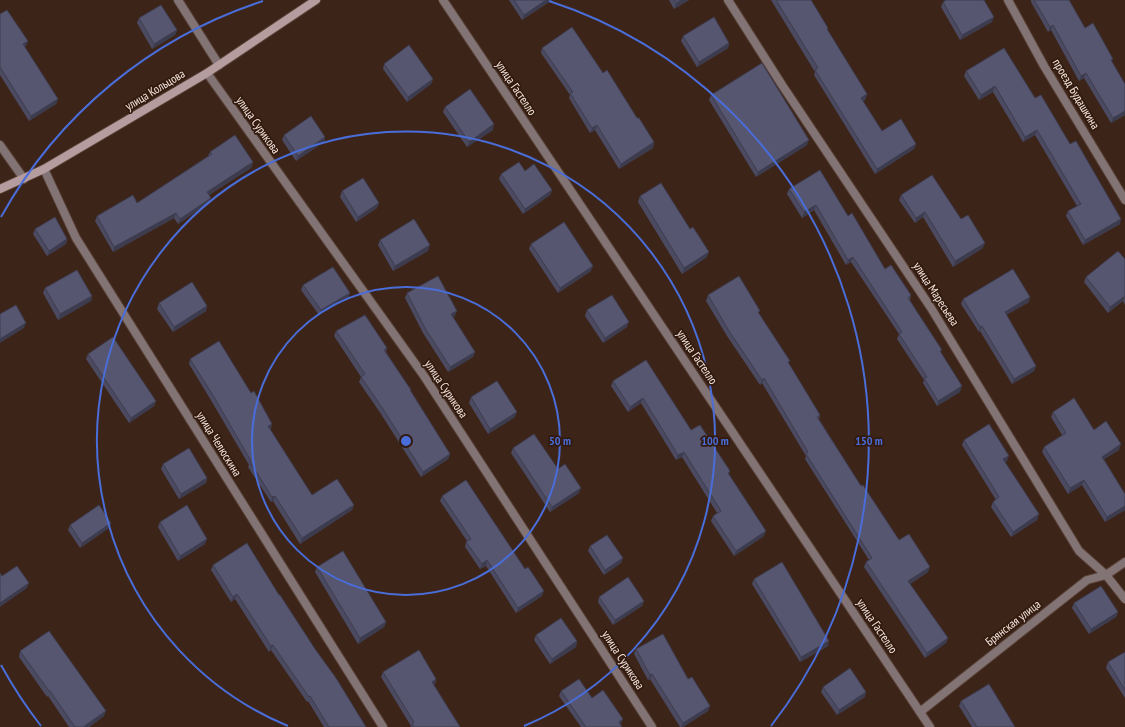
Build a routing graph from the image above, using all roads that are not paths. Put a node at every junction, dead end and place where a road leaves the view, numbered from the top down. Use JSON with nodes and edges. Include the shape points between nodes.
{"nodes":[{"id":1,"x":178,"y":0,"type":"edge"},
{"id":2,"x":316,"y":0,"type":"edge"},
{"id":3,"x":443,"y":0,"type":"edge"},
{"id":4,"x":728,"y":0,"type":"edge"},
{"id":5,"x":1008,"y":0,"type":"edge"},
{"id":6,"x":219,"y":64,"type":"junction"},
{"id":7,"x":207,"y":73,"type":"junction"},
{"id":8,"x":0,"y":145,"type":"edge"},
{"id":9,"x":44,"y":169,"type":"junction"},
{"id":10,"x":24,"y":179,"type":"junction"},
{"id":11,"x":0,"y":189,"type":"edge"},
{"id":12,"x":1125,"y":200,"type":"edge"},
{"id":13,"x":1125,"y":562,"type":"edge"},
{"id":14,"x":1106,"y":575,"type":"junction"},
{"id":15,"x":1125,"y":599,"type":"edge"},
{"id":16,"x":920,"y":712,"type":"junction"},
{"id":17,"x":383,"y":727,"type":"edge"},
{"id":18,"x":652,"y":727,"type":"edge"},
{"id":19,"x":930,"y":727,"type":"edge"}],
"edges":[{"from":1,"to":6,"type":"street"},
{"from":2,"to":6,"type":"street","name":"улица Кольцова"},
{"from":3,"to":16,"type":"street","name":"улица Гастелло"},
{"from":4,"to":14,"type":"street","name":"улица Маресьева","via":[[931,308],[1079,551]]},
{"from":5,"to":12,"type":"street","name":"проезд Будашкина","via":[[1044,66]]},
{"from":6,"to":7,"type":"street","name":"улица Кольцова"},
{"from":7,"to":9,"type":"street","name":"улица Кольцова"},
{"from":7,"to":18,"type":"street","name":"улица Сурикова","via":[[424,376]]},
{"from":8,"to":10,"type":"street"},
{"from":9,"to":10,"type":"street","name":"улица Кольцова"},
{"from":9,"to":17,"type":"street","name":"улица Челюскина","via":[[76,238]]},
{"from":10,"to":11,"type":"street","name":"улица Кольцова"},
{"from":13,"to":14,"type":"street","name":"Брянская улица"},
{"from":14,"to":15,"type":"street","name":"улица Маресьева"},
{"from":14,"to":16,"type":"street","name":"Брянская улица","via":[[1086,580]]},
{"from":16,"to":19,"type":"street","name":"улица Гастелло"}]}
